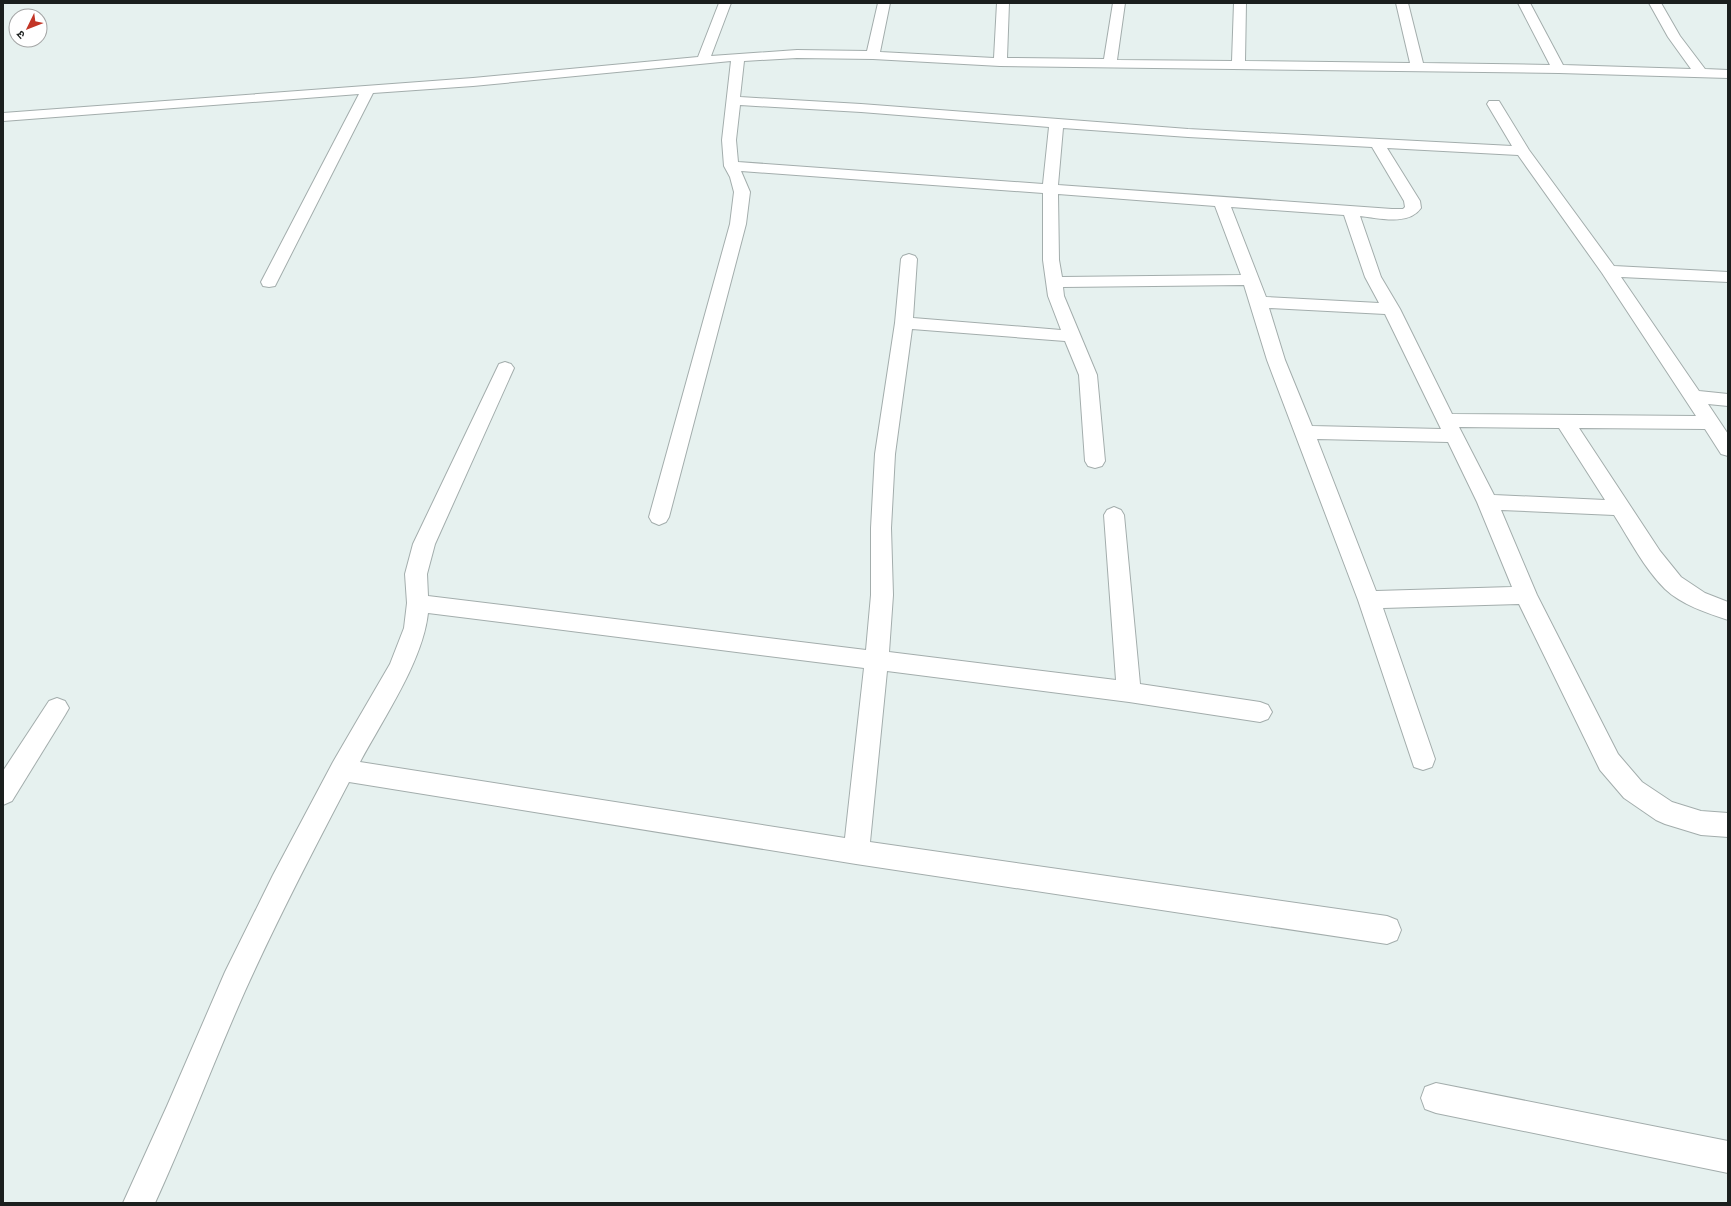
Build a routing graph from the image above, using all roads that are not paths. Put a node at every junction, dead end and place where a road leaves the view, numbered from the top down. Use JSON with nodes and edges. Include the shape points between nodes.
{"nodes":[{"id":1,"x":726,"y":3,"type":"edge"},
{"id":2,"x":884,"y":3,"type":"edge"},
{"id":3,"x":1004,"y":3,"type":"edge"},
{"id":4,"x":1119,"y":3,"type":"edge"},
{"id":5,"x":1240,"y":3,"type":"edge"},
{"id":6,"x":1402,"y":3,"type":"edge"},
{"id":7,"x":1524,"y":3,"type":"edge"},
{"id":8,"x":1655,"y":3,"type":"edge"},
{"id":9,"x":873,"y":55,"type":"junction"},
{"id":10,"x":738,"y":57,"type":"junction"},
{"id":11,"x":703,"y":60,"type":"junction"},
{"id":12,"x":1000,"y":62,"type":"junction"},
{"id":13,"x":1110,"y":63,"type":"junction"},
{"id":14,"x":1238,"y":65,"type":"junction"},
{"id":15,"x":1417,"y":67,"type":"junction"},
{"id":16,"x":1559,"y":69,"type":"junction"},
{"id":17,"x":1701,"y":73,"type":"junction"},
{"id":18,"x":1728,"y":74,"type":"edge"},
{"id":19,"x":368,"y":90,"type":"junction"},
{"id":20,"x":734,"y":101,"type":"junction"},
{"id":21,"x":1494,"y":104,"type":"dead end"},
{"id":22,"x":3,"y":117,"type":"edge"},
{"id":23,"x":1056,"y":123,"type":"junction"},
{"id":24,"x":1377,"y":144,"type":"junction"},
{"id":25,"x":1522,"y":151,"type":"junction"},
{"id":26,"x":731,"y":166,"type":"junction"},
{"id":27,"x":1050,"y":188,"type":"junction"},
{"id":28,"x":1222,"y":201,"type":"junction"},
{"id":29,"x":1350,"y":211,"type":"junction"},
{"id":30,"x":909,"y":259,"type":"dead end"},
{"id":31,"x":1609,"y":271,"type":"junction"},
{"id":32,"x":1728,"y":277,"type":"edge"},
{"id":33,"x":1251,"y":280,"type":"junction"},
{"id":34,"x":269,"y":282,"type":"dead end"},
{"id":35,"x":1054,"y":282,"type":"junction"},
{"id":36,"x":1259,"y":302,"type":"junction"},
{"id":37,"x":1391,"y":309,"type":"junction"},
{"id":38,"x":904,"y":323,"type":"junction"},
{"id":39,"x":1072,"y":336,"type":"junction"},
{"id":40,"x":505,"y":368,"type":"dead end"},
{"id":41,"x":1694,"y":397,"type":"junction"},
{"id":42,"x":1728,"y":400,"type":"edge"},
{"id":43,"x":1565,"y":422,"type":"junction"},
{"id":44,"x":1710,"y":423,"type":"junction"},
{"id":45,"x":1451,"y":428,"type":"junction"},
{"id":46,"x":1305,"y":432,"type":"junction"},
{"id":47,"x":1728,"y":449,"type":"edge"},
{"id":48,"x":1095,"y":461,"type":"dead end"},
{"id":49,"x":1487,"y":502,"type":"junction"},
{"id":50,"x":1620,"y":508,"type":"junction"},
{"id":51,"x":1114,"y":515,"type":"dead end"},
{"id":52,"x":658,"y":517,"type":"dead end"},
{"id":53,"x":1526,"y":595,"type":"junction"},
{"id":54,"x":1369,"y":600,"type":"junction"},
{"id":55,"x":418,"y":603,"type":"junction"},
{"id":56,"x":1728,"y":610,"type":"edge"},
{"id":57,"x":877,"y":659,"type":"junction"},
{"id":58,"x":1129,"y":692,"type":"junction"},
{"id":59,"x":57,"y":708,"type":"dead end"},
{"id":60,"x":1260,"y":712,"type":"dead end"},
{"id":61,"x":1423,"y":759,"type":"dead end"},
{"id":62,"x":342,"y":770,"type":"junction"},
{"id":63,"x":3,"y":793,"type":"edge"},
{"id":64,"x":1728,"y":825,"type":"edge"},
{"id":65,"x":856,"y":852,"type":"junction"},
{"id":66,"x":1387,"y":930,"type":"dead end"},
{"id":67,"x":1436,"y":1098,"type":"dead end"},
{"id":68,"x":1728,"y":1157,"type":"edge"},
{"id":69,"x":138,"y":1203,"type":"edge"}],
"edges":[{"from":1,"to":11,"type":"street"},
{"from":2,"to":9,"type":"street"},
{"from":3,"to":12,"type":"street"},
{"from":4,"to":13,"type":"street"},
{"from":5,"to":14,"type":"street"},
{"from":6,"to":15,"type":"street"},
{"from":7,"to":16,"type":"street"},
{"from":8,"to":17,"type":"street","via":[[1674,37]]},
{"from":9,"to":10,"type":"street","via":[[797,54]]},
{"from":9,"to":12,"type":"street"},
{"from":10,"to":11,"type":"street"},
{"from":10,"to":20,"type":"street"},
{"from":11,"to":19,"type":"street","via":[[572,74]]},
{"from":12,"to":13,"type":"street"},
{"from":13,"to":14,"type":"street"},
{"from":14,"to":15,"type":"street"},
{"from":15,"to":16,"type":"street"},
{"from":16,"to":17,"type":"street"},
{"from":17,"to":18,"type":"street"},
{"from":19,"to":22,"type":"street"},
{"from":19,"to":34,"type":"street"},
{"from":20,"to":23,"type":"street"},
{"from":20,"to":26,"type":"street","via":[[729,140]]},
{"from":21,"to":25,"type":"street"},
{"from":23,"to":24,"type":"street"},
{"from":23,"to":27,"type":"street"},
{"from":24,"to":25,"type":"street"},
{"from":24,"to":29,"type":"street","via":[[1412,201],[1413,208],[1407,213],[1392,214]]},
{"from":25,"to":31,"type":"street"},
{"from":26,"to":27,"type":"street"},
{"from":26,"to":52,"type":"street","via":[[742,192],[738,224]]},
{"from":27,"to":28,"type":"street"},
{"from":27,"to":35,"type":"street","via":[[1051,260]]},
{"from":28,"to":29,"type":"street"},
{"from":28,"to":33,"type":"street"},
{"from":29,"to":37,"type":"street","via":[[1373,278]]},
{"from":30,"to":38,"type":"street"},
{"from":31,"to":32,"type":"street"},
{"from":31,"to":41,"type":"street"},
{"from":33,"to":35,"type":"street"},
{"from":33,"to":36,"type":"street"},
{"from":35,"to":39,"type":"street","via":[[1056,296]]},
{"from":36,"to":37,"type":"street"},
{"from":36,"to":46,"type":"street","via":[[1276,360]]},
{"from":37,"to":45,"type":"street"},
{"from":38,"to":39,"type":"street"},
{"from":38,"to":57,"type":"street","via":[[885,454],[881,528],[882,595]]},
{"from":39,"to":48,"type":"street","via":[[1088,375]]},
{"from":40,"to":55,"type":"street","via":[[424,544],[416,574]]},
{"from":41,"to":42,"type":"street"},
{"from":41,"to":44,"type":"street"},
{"from":43,"to":44,"type":"street"},
{"from":43,"to":45,"type":"street"},
{"from":43,"to":50,"type":"street"},
{"from":44,"to":47,"type":"street"},
{"from":45,"to":46,"type":"street"},
{"from":45,"to":49,"type":"street"},
{"from":46,"to":54,"type":"street"},
{"from":49,"to":50,"type":"street"},
{"from":49,"to":53,"type":"street"},
{"from":50,"to":56,"type":"street","via":[[1652,557],[1673,583],[1697,599]]},
{"from":51,"to":58,"type":"street"},
{"from":53,"to":54,"type":"street"},
{"from":53,"to":64,"type":"street","via":[[1609,762],[1633,790],[1665,812],[1701,823]]},
{"from":54,"to":61,"type":"street"},
{"from":55,"to":57,"type":"street"},
{"from":55,"to":62,"type":"street","via":[[415,628],[400,667]]},
{"from":57,"to":58,"type":"street"},
{"from":57,"to":65,"type":"street"},
{"from":58,"to":60,"type":"street"},
{"from":59,"to":63,"type":"street"},
{"from":62,"to":65,"type":"street"},
{"from":62,"to":69,"type":"street","via":[[282,884],[235,982],[178,1117]]},
{"from":65,"to":66,"type":"street"},
{"from":67,"to":68,"type":"street"}]}
